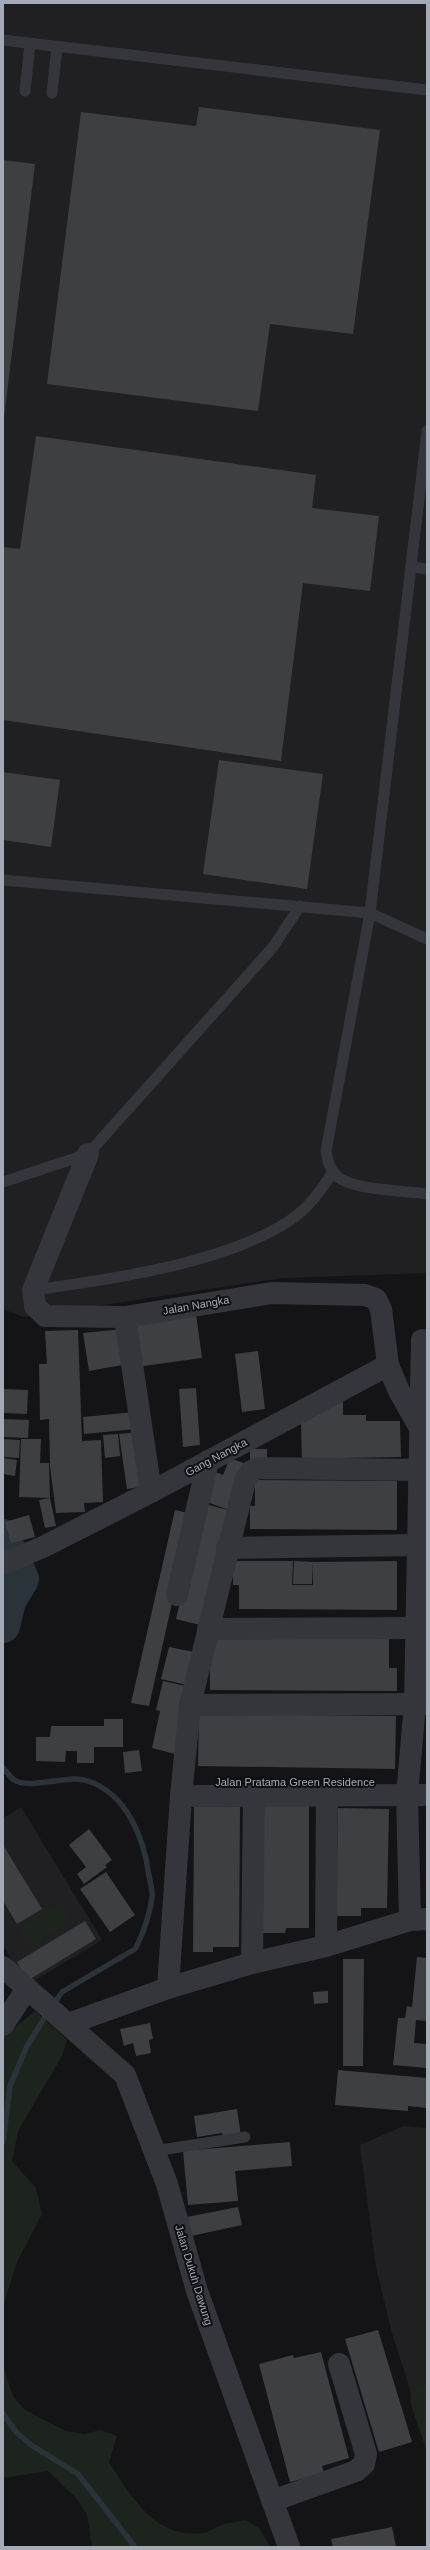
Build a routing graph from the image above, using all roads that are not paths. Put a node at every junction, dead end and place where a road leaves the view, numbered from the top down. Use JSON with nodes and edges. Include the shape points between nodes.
{"nodes":[{"id":1,"x":3,"y":40,"type":"edge"},
{"id":2,"x":30,"y":44,"type":"junction"},
{"id":3,"x":56,"y":47,"type":"junction"},
{"id":4,"x":427,"y":90,"type":"edge"},
{"id":5,"x":25,"y":91,"type":"dead end"},
{"id":6,"x":52,"y":93,"type":"dead end"},
{"id":7,"x":427,"y":431,"type":"edge"},
{"id":8,"x":412,"y":567,"type":"junction"},
{"id":9,"x":427,"y":568,"type":"edge"},
{"id":10,"x":3,"y":880,"type":"edge"},
{"id":11,"x":300,"y":906,"type":"junction"},
{"id":12,"x":370,"y":913,"type":"junction"},
{"id":13,"x":427,"y":939,"type":"edge"},
{"id":14,"x":88,"y":1154,"type":"junction"},
{"id":15,"x":333,"y":1172,"type":"junction"},
{"id":16,"x":3,"y":1182,"type":"edge"},
{"id":17,"x":427,"y":1194,"type":"edge"},
{"id":18,"x":33,"y":1290,"type":"junction"},
{"id":19,"x":125,"y":1317,"type":"junction"},
{"id":20,"x":422,"y":1340,"type":"dead end"},
{"id":21,"x":388,"y":1365,"type":"junction"},
{"id":22,"x":420,"y":1428,"type":"junction"},
{"id":23,"x":208,"y":1461,"type":"junction"},
{"id":24,"x":420,"y":1470,"type":"junction"},
{"id":25,"x":151,"y":1492,"type":"junction"},
{"id":26,"x":418,"y":1545,"type":"junction"},
{"id":27,"x":227,"y":1548,"type":"junction"},
{"id":28,"x":4,"y":1564,"type":"edge"},
{"id":29,"x":177,"y":1595,"type":"dead end"},
{"id":30,"x":422,"y":1628,"type":"edge"},
{"id":31,"x":208,"y":1629,"type":"junction"},
{"id":32,"x":190,"y":1704,"type":"junction"},
{"id":33,"x":421,"y":1704,"type":"edge"},
{"id":34,"x":417,"y":1788,"type":"edge"},
{"id":35,"x":182,"y":1789,"type":"junction"},
{"id":36,"x":261,"y":1790,"type":"junction"},
{"id":37,"x":327,"y":1794,"type":"junction"},
{"id":38,"x":418,"y":1920,"type":"edge"},
{"id":39,"x":326,"y":1946,"type":"junction"},
{"id":40,"x":252,"y":1963,"type":"junction"},
{"id":41,"x":3,"y":1967,"type":"edge"},
{"id":42,"x":168,"y":1988,"type":"junction"},
{"id":43,"x":33,"y":1995,"type":"junction"},
{"id":44,"x":64,"y":2020,"type":"junction"},
{"id":45,"x":3,"y":2025,"type":"edge"},
{"id":46,"x":245,"y":2137,"type":"dead end"},
{"id":47,"x":154,"y":2151,"type":"junction"},
{"id":48,"x":339,"y":2364,"type":"dead end"},
{"id":49,"x":272,"y":2501,"type":"junction"},
{"id":50,"x":289,"y":2547,"type":"edge"}],
"edges":[{"from":1,"to":2,"type":"lane"},
{"from":2,"to":3,"type":"lane"},
{"from":2,"to":5,"type":"lane"},
{"from":3,"to":4,"type":"lane"},
{"from":3,"to":6,"type":"lane"},
{"from":7,"to":8,"type":"lane"},
{"from":8,"to":9,"type":"lane"},
{"from":8,"to":12,"type":"lane"},
{"from":10,"to":11,"type":"lane"},
{"from":11,"to":12,"type":"lane"},
{"from":11,"to":14,"type":"lane","via":[[273,947]]},
{"from":12,"to":13,"type":"lane"},
{"from":12,"to":15,"type":"lane","via":[[326,1151],[329,1167]]},
{"from":14,"to":16,"type":"lane"},
{"from":14,"to":18,"type":"street"},
{"from":15,"to":17,"type":"lane","via":[[338,1178],[351,1184]]},
{"from":15,"to":18,"type":"lane","via":[[321,1190],[290,1221],[224,1251],[154,1268]]},
{"from":18,"to":19,"type":"street","name":"Jalan Nangka","via":[[35,1306],[46,1316]]},
{"from":19,"to":21,"type":"street","name":"Jalan Nangka","via":[[272,1293],[365,1295],[376,1299],[381,1309]]},
{"from":19,"to":25,"type":"street"},
{"from":20,"to":22,"type":"street"},
{"from":21,"to":22,"type":"street","name":"Jalan Nangka"},
{"from":21,"to":23,"type":"street","name":"Gang Nangka"},
{"from":22,"to":24,"type":"street"},
{"from":23,"to":25,"type":"street","name":"Gang Nangka"},
{"from":23,"to":29,"type":"street"},
{"from":24,"to":26,"type":"street"},
{"from":24,"to":27,"type":"street","via":[[258,1468],[252,1471],[245,1481]]},
{"from":25,"to":28,"type":"street","name":"Gang Nangka","via":[[43,1548]]},
{"from":26,"to":27,"type":"street"},
{"from":26,"to":30,"type":"street"},
{"from":27,"to":31,"type":"street"},
{"from":30,"to":31,"type":"street"},
{"from":30,"to":33,"type":"street"},
{"from":31,"to":32,"type":"street"},
{"from":32,"to":33,"type":"street"},
{"from":32,"to":35,"type":"street"},
{"from":33,"to":34,"type":"street"},
{"from":34,"to":36,"type":"street","name":"Jalan Pratama Green Residence"},
{"from":34,"to":37,"type":"street","name":"Jalan Pratama Green Residence"},
{"from":34,"to":38,"type":"street"},
{"from":35,"to":36,"type":"street","name":"Jalan Pratama Green Residence"},
{"from":35,"to":42,"type":"street"},
{"from":36,"to":37,"type":"street","name":"Jalan Pratama Green Residence"},
{"from":36,"to":40,"type":"street","name":"Jalan Pratama Green Residence"},
{"from":37,"to":39,"type":"street","name":"Jalan Pratama Green Residence"},
{"from":38,"to":39,"type":"street"},
{"from":39,"to":40,"type":"street"},
{"from":40,"to":42,"type":"street"},
{"from":41,"to":43,"type":"street","name":"Jalan Dukuh Dawung"},
{"from":42,"to":44,"type":"street"},
{"from":43,"to":44,"type":"street","name":"Jalan Dukuh Dawung"},
{"from":43,"to":45,"type":"street"},
{"from":44,"to":47,"type":"street","name":"Jalan Dukuh Dawung","via":[[125,2075]]},
{"from":46,"to":47,"type":"lane"},
{"from":47,"to":49,"type":"street","name":"Jalan Dukuh Dawung","via":[[197,2291]]},
{"from":48,"to":49,"type":"street","via":[[366,2454],[364,2464],[356,2471]]},
{"from":49,"to":50,"type":"street","name":"Jalan Dukuh Dawung"}]}
